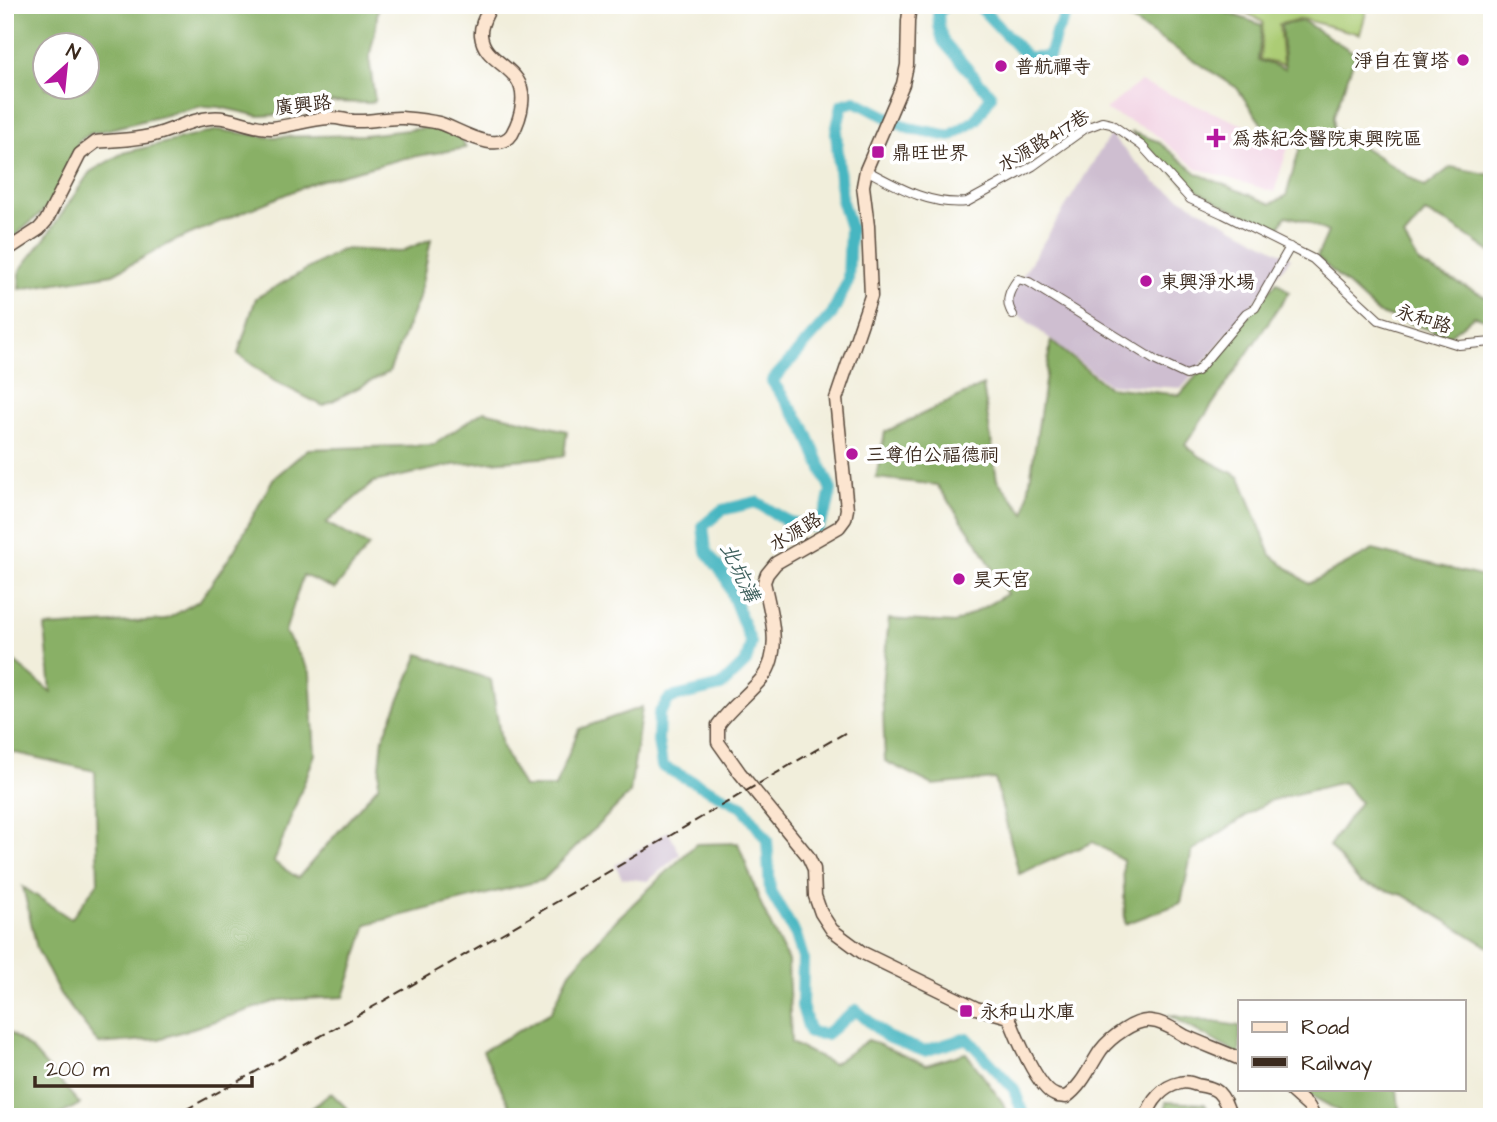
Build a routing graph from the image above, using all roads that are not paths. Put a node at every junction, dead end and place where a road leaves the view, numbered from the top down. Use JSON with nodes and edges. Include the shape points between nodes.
{"nodes":[{"id":1,"x":491,"y":5,"type":"edge"},
{"id":2,"x":910,"y":5,"type":"edge"},
{"id":3,"x":866,"y":170,"type":"junction"},
{"id":4,"x":1290,"y":247,"type":"junction"},
{"id":5,"x":5,"y":254,"type":"edge"},
{"id":6,"x":1013,"y":315,"type":"dead end"},
{"id":7,"x":1492,"y":342,"type":"edge"},
{"id":8,"x":1238,"y":1058,"type":"edge"},
{"id":9,"x":1290,"y":1090,"type":"edge"},
{"id":10,"x":1147,"y":1117,"type":"edge"},
{"id":11,"x":1230,"y":1117,"type":"edge"},
{"id":12,"x":1314,"y":1117,"type":"edge"}],
"edges":[{"from":1,"to":5,"type":"street","name":"廣興路","via":[[482,25],[483,43],[487,52],[517,77],[522,91],[522,107],[509,138],[485,141],[441,124],[399,117],[352,121],[333,117],[271,128],[230,118],[191,120],[154,135],[96,142],[80,154],[46,221]]},
{"from":2,"to":3,"type":"street","name":"水源路","via":[[903,85]]},
{"from":3,"to":4,"type":"street","name":"水源路417巷","via":[[921,197],[967,202],[1102,122],[1142,146],[1189,199]]},
{"from":3,"to":8,"type":"street","name":"水源路","via":[[863,186],[871,296],[836,398],[847,514],[839,527],[776,563],[767,574],[764,582],[774,644],[771,663],[718,725],[718,742],[808,856],[814,869],[815,896],[832,930],[863,953],[976,1008],[1009,1017],[1017,1041],[1045,1088],[1055,1096],[1066,1097],[1075,1090],[1102,1048],[1121,1032],[1148,1020]]},
{"from":4,"to":6,"type":"street","via":[[1255,308],[1197,371],[1186,375],[1029,282],[1018,279],[1009,291],[1008,307]]},
{"from":4,"to":7,"type":"street","name":"永和路","via":[[1313,259],[1379,320],[1459,345]]},
{"from":9,"to":12,"type":"street"},
{"from":10,"to":11,"type":"street","via":[[1160,1093],[1183,1082],[1217,1091]]}]}
